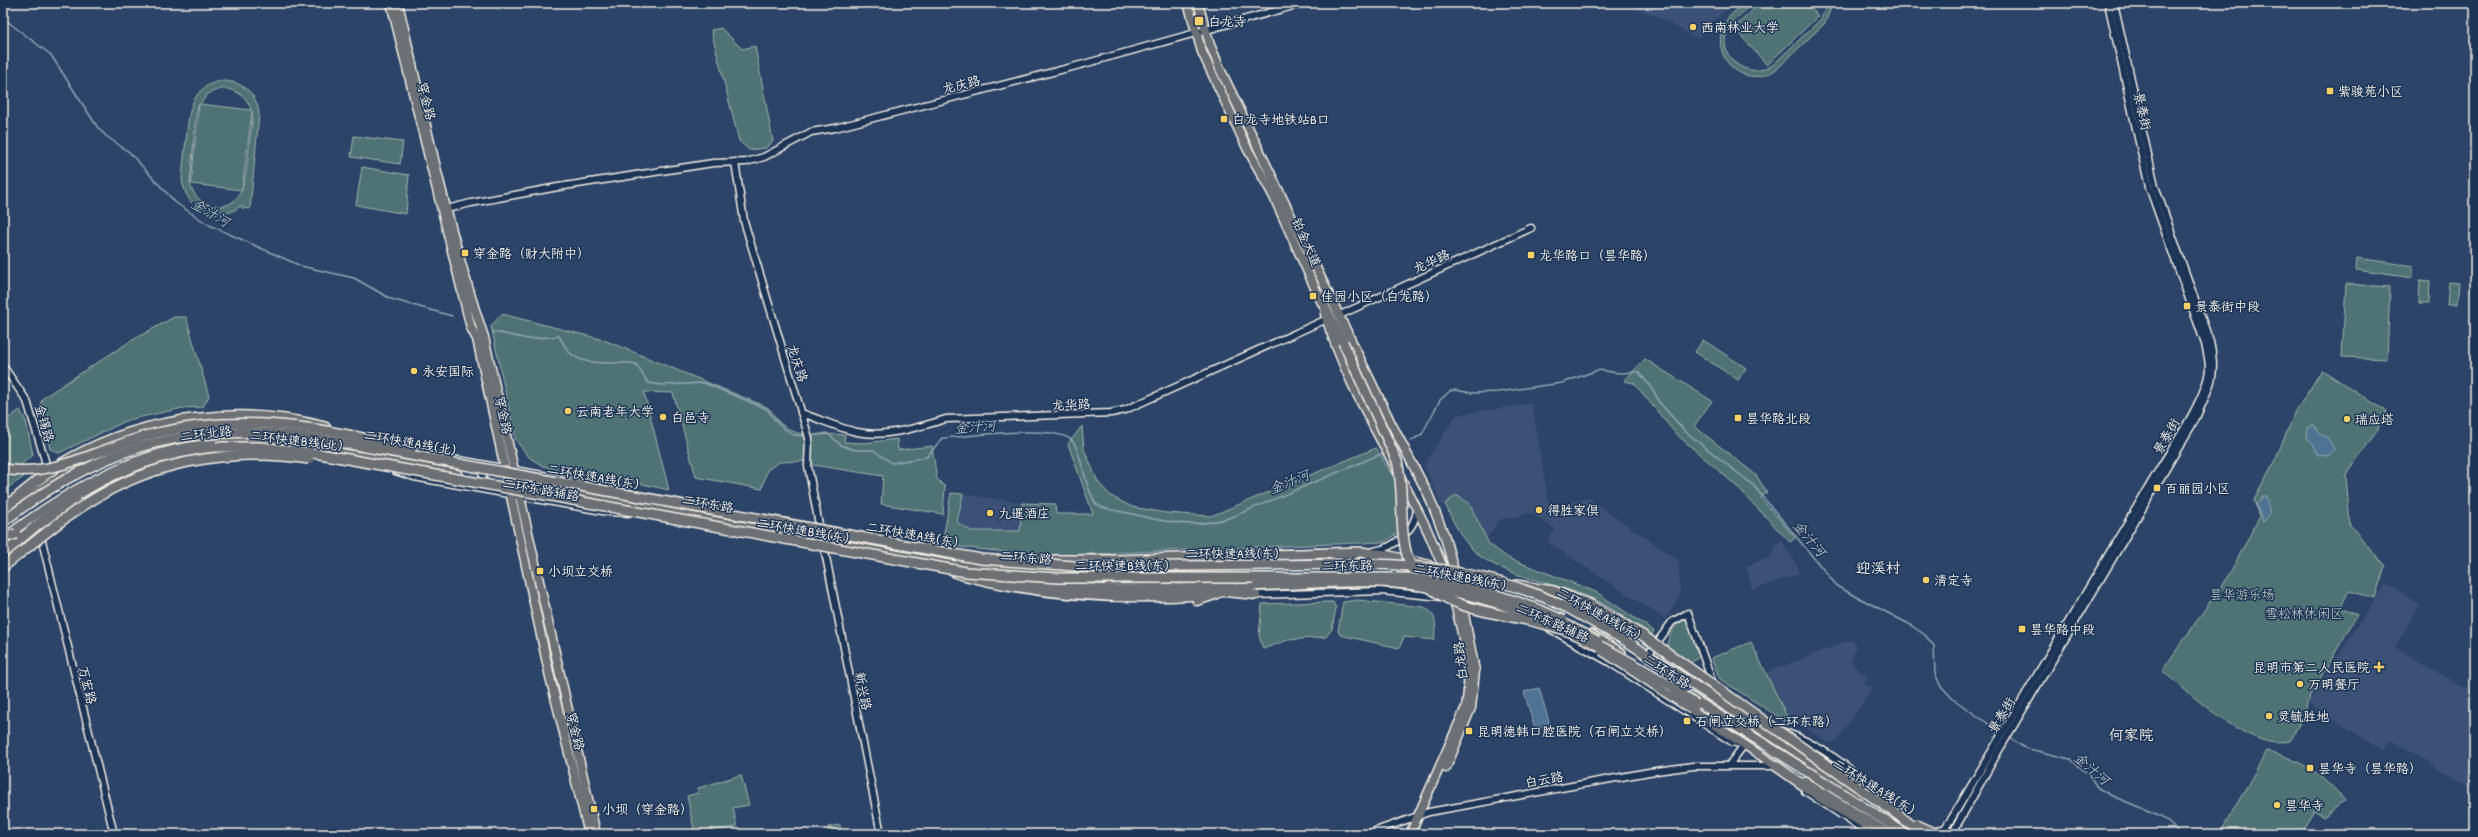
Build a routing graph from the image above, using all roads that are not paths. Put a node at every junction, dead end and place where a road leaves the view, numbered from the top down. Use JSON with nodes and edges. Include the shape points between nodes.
{"nodes":[{"id":1,"x":391,"y":3,"type":"edge"},
{"id":2,"x":398,"y":3,"type":"edge"},
{"id":3,"x":1188,"y":3,"type":"edge"},
{"id":4,"x":1198,"y":3,"type":"edge"},
{"id":5,"x":1304,"y":3,"type":"edge"},
{"id":6,"x":2108,"y":3,"type":"edge"},
{"id":7,"x":2114,"y":3,"type":"edge"},
{"id":8,"x":1205,"y":29,"type":"junction"},
{"id":9,"x":1196,"y":32,"type":"junction"},
{"id":10,"x":735,"y":162,"type":"junction"},
{"id":11,"x":1266,"y":172,"type":"junction"},
{"id":12,"x":447,"y":209,"type":"junction"},
{"id":13,"x":1531,"y":228,"type":"dead end"},
{"id":14,"x":1318,"y":294,"type":"junction"},
{"id":15,"x":1340,"y":315,"type":"junction"},
{"id":16,"x":1327,"y":319,"type":"junction"},
{"id":17,"x":3,"y":366,"type":"edge"},
{"id":18,"x":801,"y":413,"type":"junction"},
{"id":19,"x":364,"y":438,"type":"junction"},
{"id":20,"x":365,"y":455,"type":"junction"},
{"id":21,"x":474,"y":465,"type":"junction"},
{"id":22,"x":47,"y":467,"type":"dead end"},
{"id":23,"x":504,"y":467,"type":"junction"},
{"id":24,"x":3,"y":469,"type":"edge"},
{"id":25,"x":514,"y":469,"type":"junction"},
{"id":26,"x":457,"y":472,"type":"tunnel mouth"},
{"id":27,"x":413,"y":474,"type":"junction"},
{"id":28,"x":556,"y":477,"type":"junction"},
{"id":29,"x":1422,"y":481,"type":"junction"},
{"id":30,"x":470,"y":485,"type":"junction"},
{"id":31,"x":113,"y":488,"type":"junction"},
{"id":32,"x":1408,"y":490,"type":"junction"},
{"id":33,"x":566,"y":492,"type":"tunnel mouth"},
{"id":34,"x":510,"y":494,"type":"junction"},
{"id":35,"x":520,"y":496,"type":"junction"},
{"id":36,"x":551,"y":502,"type":"junction"},
{"id":37,"x":1416,"y":504,"type":"junction"},
{"id":38,"x":3,"y":509,"type":"edge"},
{"id":39,"x":660,"y":509,"type":"junction"},
{"id":40,"x":3,"y":515,"type":"edge"},
{"id":41,"x":3,"y":522,"type":"edge"},
{"id":42,"x":819,"y":525,"type":"dead end"},
{"id":43,"x":3,"y":539,"type":"edge"},
{"id":44,"x":42,"y":541,"type":"dead end"},
{"id":45,"x":825,"y":552,"type":"dead end"},
{"id":46,"x":1367,"y":552,"type":"junction"},
{"id":47,"x":3,"y":555,"type":"edge"},
{"id":48,"x":957,"y":555,"type":"junction"},
{"id":49,"x":930,"y":566,"type":"junction"},
{"id":50,"x":1308,"y":566,"type":"junction"},
{"id":51,"x":3,"y":567,"type":"edge"},
{"id":52,"x":1445,"y":570,"type":"junction"},
{"id":53,"x":1117,"y":572,"type":"joint"},
{"id":54,"x":1455,"y":572,"type":"junction"},
{"id":55,"x":1064,"y":573,"type":"junction"},
{"id":56,"x":1500,"y":583,"type":"junction"},
{"id":57,"x":1256,"y":587,"type":"junction"},
{"id":58,"x":1198,"y":588,"type":"junction"},
{"id":59,"x":1222,"y":592,"type":"junction"},
{"id":60,"x":1458,"y":600,"type":"junction"},
{"id":61,"x":1197,"y":601,"type":"dead end"},
{"id":62,"x":1648,"y":655,"type":"junction"},
{"id":63,"x":1682,"y":692,"type":"junction"},
{"id":64,"x":1719,"y":701,"type":"junction"},
{"id":65,"x":1747,"y":720,"type":"junction"},
{"id":66,"x":2010,"y":727,"type":"junction"},
{"id":67,"x":1737,"y":735,"type":"junction"},
{"id":68,"x":2002,"y":740,"type":"junction"},
{"id":69,"x":1744,"y":745,"type":"junction"},
{"id":70,"x":1729,"y":765,"type":"junction"},
{"id":71,"x":1776,"y":766,"type":"junction"},
{"id":72,"x":1881,"y":804,"type":"junction"},
{"id":73,"x":1422,"y":814,"type":"junction"},
{"id":74,"x":1908,"y":822,"type":"junction"},
{"id":75,"x":1933,"y":833,"type":"edge"},
{"id":76,"x":114,"y":834,"type":"edge"},
{"id":77,"x":589,"y":834,"type":"edge"},
{"id":78,"x":596,"y":834,"type":"edge"},
{"id":79,"x":881,"y":834,"type":"edge"},
{"id":80,"x":1367,"y":834,"type":"edge"},
{"id":81,"x":1410,"y":834,"type":"edge"},
{"id":82,"x":1416,"y":834,"type":"edge"},
{"id":83,"x":1870,"y":834,"type":"edge"},
{"id":84,"x":1881,"y":834,"type":"edge"},
{"id":85,"x":1890,"y":834,"type":"edge"},
{"id":86,"x":1902,"y":834,"type":"edge"},
{"id":87,"x":1906,"y":834,"type":"edge"},
{"id":88,"x":1952,"y":834,"type":"edge"}],
"edges":[{"from":1,"to":23,"type":"main road","name":"穿金路","via":[[440,208],[471,328],[477,339]]},
{"from":2,"to":12,"type":"main road","name":"穿金路"},
{"from":3,"to":9,"type":"main road","name":"铂金大道"},
{"from":4,"to":8,"type":"main road","name":"铂金大道"},
{"from":5,"to":8,"type":"street","name":"龙庆路"},
{"from":6,"to":66,"type":"street","name":"景泰街","via":[[2148,187],[2203,337],[2208,357],[2207,378],[2183,430]]},
{"from":7,"to":66,"type":"street","name":"景泰街","via":[[2155,186],[2210,342],[2213,379],[2192,426]]},
{"from":8,"to":9,"type":"street","name":"龙庆路"},
{"from":8,"to":11,"type":"main road","name":"铂金大道"},
{"from":9,"to":10,"type":"street","name":"龙庆路","via":[[1080,65],[811,132],[764,157]]},
{"from":9,"to":11,"type":"main road","name":"铂金大道","via":[[1202,52],[1247,148]]},
{"from":10,"to":12,"type":"street","name":"龙庆路","via":[[558,187],[470,202]]},
{"from":10,"to":18,"type":"street","name":"龙庆路","via":[[744,221]]},
{"from":11,"to":14,"type":"main road","name":"铂金大道"},
{"from":11,"to":15,"type":"main road","name":"铂金大道"},
{"from":12,"to":25,"type":"main road","name":"穿金路","via":[[484,337]]},
{"from":13,"to":15,"type":"street","name":"龙华路"},
{"from":14,"to":16,"type":"main road","name":"铂金大道"},
{"from":14,"to":63,"type":"highway","bridge":true,"via":[[1398,461],[1403,545],[1412,570],[1436,592],[1458,603],[1512,619],[1565,630]]},
{"from":15,"to":29,"type":"main road","name":"铂金大道"},
{"from":16,"to":18,"type":"street","name":"龙华路","via":[[1132,407],[1111,413],[946,419],[874,434],[859,433]]},
{"from":16,"to":32,"type":"main road","name":"铂金大道","via":[[1360,397]]},
{"from":17,"to":22,"type":"street","name":"金锡路","via":[[27,401]]},
{"from":18,"to":42,"type":"street","name":"龙庆路","via":[[808,435],[808,466]]},
{"from":19,"to":21,"type":"highway","bridge":true},
{"from":19,"to":24,"type":"highway","bridge":true,"via":[[274,424],[216,423],[145,436],[53,468],[28,471]]},
{"from":19,"to":38,"type":"highway","bridge":true,"via":[[289,419],[232,416],[156,427],[120,437],[88,450],[48,472]]},
{"from":20,"to":21,"type":"street","name":"二环东路辅路","via":[[419,452]]},
{"from":20,"to":26,"type":"main road","name":"二环北路"},
{"from":20,"to":27,"type":"street"},
{"from":20,"to":40,"type":"main road","name":"二环北路","via":[[303,442],[250,437],[200,438],[156,444],[116,452],[78,467],[47,484]]},
{"from":20,"to":43,"type":"main road","name":"二环北路","via":[[250,441],[201,444],[166,450],[88,482],[47,507]]},
{"from":21,"to":23,"type":"street","name":"二环东路辅路"},
{"from":21,"to":30,"type":"street","via":[[482,468],[483,478],[478,486]]},
{"from":21,"to":41,"type":"highway","name":"二环快速A线(北)","bridge":true,"via":[[297,436],[251,432],[206,433],[159,441],[104,459],[56,484]]},
{"from":21,"to":48,"type":"highway","name":"二环快速A线(东)","bridge":true},
{"from":23,"to":25,"type":"street","name":"二环东路辅路"},
{"from":23,"to":34,"type":"main road","name":"穿金路"},
{"from":25,"to":28,"type":"street","name":"二环东路辅路"},
{"from":25,"to":35,"type":"main road","name":"穿金路"},
{"from":27,"to":30,"type":"highway","name":"二环快速B线(北)","bridge":true},
{"from":27,"to":31,"type":"highway","bridge":true,"via":[[291,457],[243,455],[177,464]]},
{"from":27,"to":47,"type":"highway","name":"二环快速B线(北)","bridge":true,"via":[[272,448],[229,447],[184,452],[135,466],[87,488],[50,513]]},
{"from":28,"to":36,"type":"street","via":[[548,478],[542,486],[542,496]]},
{"from":28,"to":39,"type":"street","name":"二环东路辅路","via":[[630,492]]},
{"from":29,"to":32,"type":"main road","via":[[1419,492]]},
{"from":29,"to":54,"type":"main road","name":"白龙路","via":[[1441,525]]},
{"from":30,"to":34,"type":"street","name":"二环东路辅路"},
{"from":30,"to":49,"type":"highway","name":"二环快速B线(东)","bridge":true},
{"from":31,"to":43,"type":"highway","bridge":true},
{"from":31,"to":51,"type":"highway","bridge":true,"via":[[69,516]]},
{"from":32,"to":37,"type":"main road","name":"白龙路"},
{"from":33,"to":39,"type":"main road","name":"二环东路"},
{"from":34,"to":35,"type":"street","name":"二环东路辅路"},
{"from":34,"to":77,"type":"main road","name":"穿金路","via":[[550,677]]},
{"from":35,"to":36,"type":"street","name":"二环东路辅路"},
{"from":35,"to":78,"type":"main road","name":"穿金路"},
{"from":36,"to":39,"type":"street","name":"二环东路辅路","via":[[608,512]]},
{"from":37,"to":46,"type":"street","via":[[1415,519],[1404,535],[1387,548]]},
{"from":37,"to":52,"type":"main road","name":"白龙路"},
{"from":39,"to":55,"type":"main road","name":"二环东路","via":[[965,562]]},
{"from":39,"to":58,"type":"main road","name":"二环东路","via":[[931,560],[1052,586],[1114,590]]},
{"from":44,"to":76,"type":"street","name":"万宏路"},
{"from":45,"to":79,"type":"street","name":"新兴路"},
{"from":46,"to":48,"type":"highway","bridge":true,"via":[[1103,560],[1006,559]]},
{"from":46,"to":50,"type":"street"},
{"from":46,"to":52,"type":"highway"},
{"from":48,"to":74,"type":"highway","name":"二环快速A线(东)","bridge":true,"via":[[1020,564],[1088,567],[1392,564],[1445,570],[1498,582],[1546,599],[1602,626]]},
{"from":49,"to":59,"type":"highway","bridge":true,"via":[[988,582],[1029,590],[1072,594],[1128,596],[1202,595]]},
{"from":49,"to":63,"type":"highway","name":"二环快速B线(东)","bridge":true,"via":[[1044,578],[1376,576],[1443,583],[1502,597],[1550,614],[1601,640]]},
{"from":50,"to":52,"type":"street","name":"二环东路辅路","via":[[1381,564]]},
{"from":50,"to":53,"type":"street","name":"二环东路辅路"},
{"from":52,"to":54,"type":"street","name":"二环东路辅路"},
{"from":52,"to":60,"type":"main road","name":"白龙路"},
{"from":53,"to":55,"type":"main road"},
{"from":54,"to":56,"type":"street","name":"二环东路辅路"},
{"from":54,"to":60,"type":"main road","name":"白龙路"},
{"from":55,"to":57,"type":"main road","name":"二环东路","via":[[1128,583]]},
{"from":56,"to":62,"type":"street","name":"二环东路辅路","via":[[1566,606]]},
{"from":56,"to":74,"type":"highway","bridge":true,"via":[[1554,591],[1589,604],[1642,635]]},
{"from":57,"to":58,"type":"main road","name":"二环东路"},
{"from":57,"to":59,"type":"highway"},
{"from":57,"to":60,"type":"street","name":"二环东路辅路","via":[[1380,591]]},
{"from":57,"to":67,"type":"main road","name":"二环东路","bridge":true,"via":[[1390,583],[1435,588],[1494,602],[1573,635]]},
{"from":58,"to":59,"type":"main road"},
{"from":59,"to":61,"type":"main road"},
{"from":60,"to":69,"type":"street","name":"二环东路辅路","via":[[1523,618],[1562,635],[1609,662],[1732,742]]},
{"from":60,"to":73,"type":"main road","name":"白龙路","via":[[1469,688],[1462,719]]},
{"from":62,"to":64,"type":"street","name":"二环东路辅路"},
{"from":62,"to":64,"type":"street","via":[[1672,622],[1688,613]]},
{"from":63,"to":87,"type":"highway","name":"二环快速B线(东)","bridge":true},
{"from":64,"to":65,"type":"street","name":"二环东路辅路"},
{"from":65,"to":72,"type":"main road"},
{"from":65,"to":72,"type":"street","name":"二环东路辅路","via":[[1799,736],[1868,784]]},
{"from":66,"to":68,"type":"street","name":"景泰街"},
{"from":67,"to":69,"type":"main road"},
{"from":67,"to":86,"type":"main road"},
{"from":68,"to":75,"type":"street","name":"景泰街","via":[[1949,823],[1940,831]]},
{"from":68,"to":88,"type":"street","name":"景泰街"},
{"from":69,"to":70,"type":"street"},
{"from":69,"to":71,"type":"main road"},
{"from":70,"to":71,"type":"street","name":"白云路"},
{"from":70,"to":73,"type":"street","name":"白云路","via":[[1693,766],[1649,772]]},
{"from":71,"to":83,"type":"street","via":[[1812,798]]},
{"from":71,"to":84,"type":"highway","via":[[1823,799]]},
{"from":71,"to":85,"type":"main road"},
{"from":72,"to":75,"type":"main road"},
{"from":73,"to":80,"type":"street","name":"白云路"},
{"from":73,"to":81,"type":"main road","name":"白龙路"},
{"from":73,"to":82,"type":"main road","name":"白龙路"},
{"from":74,"to":75,"type":"highway","name":"二环快速A线(东)"}]}
